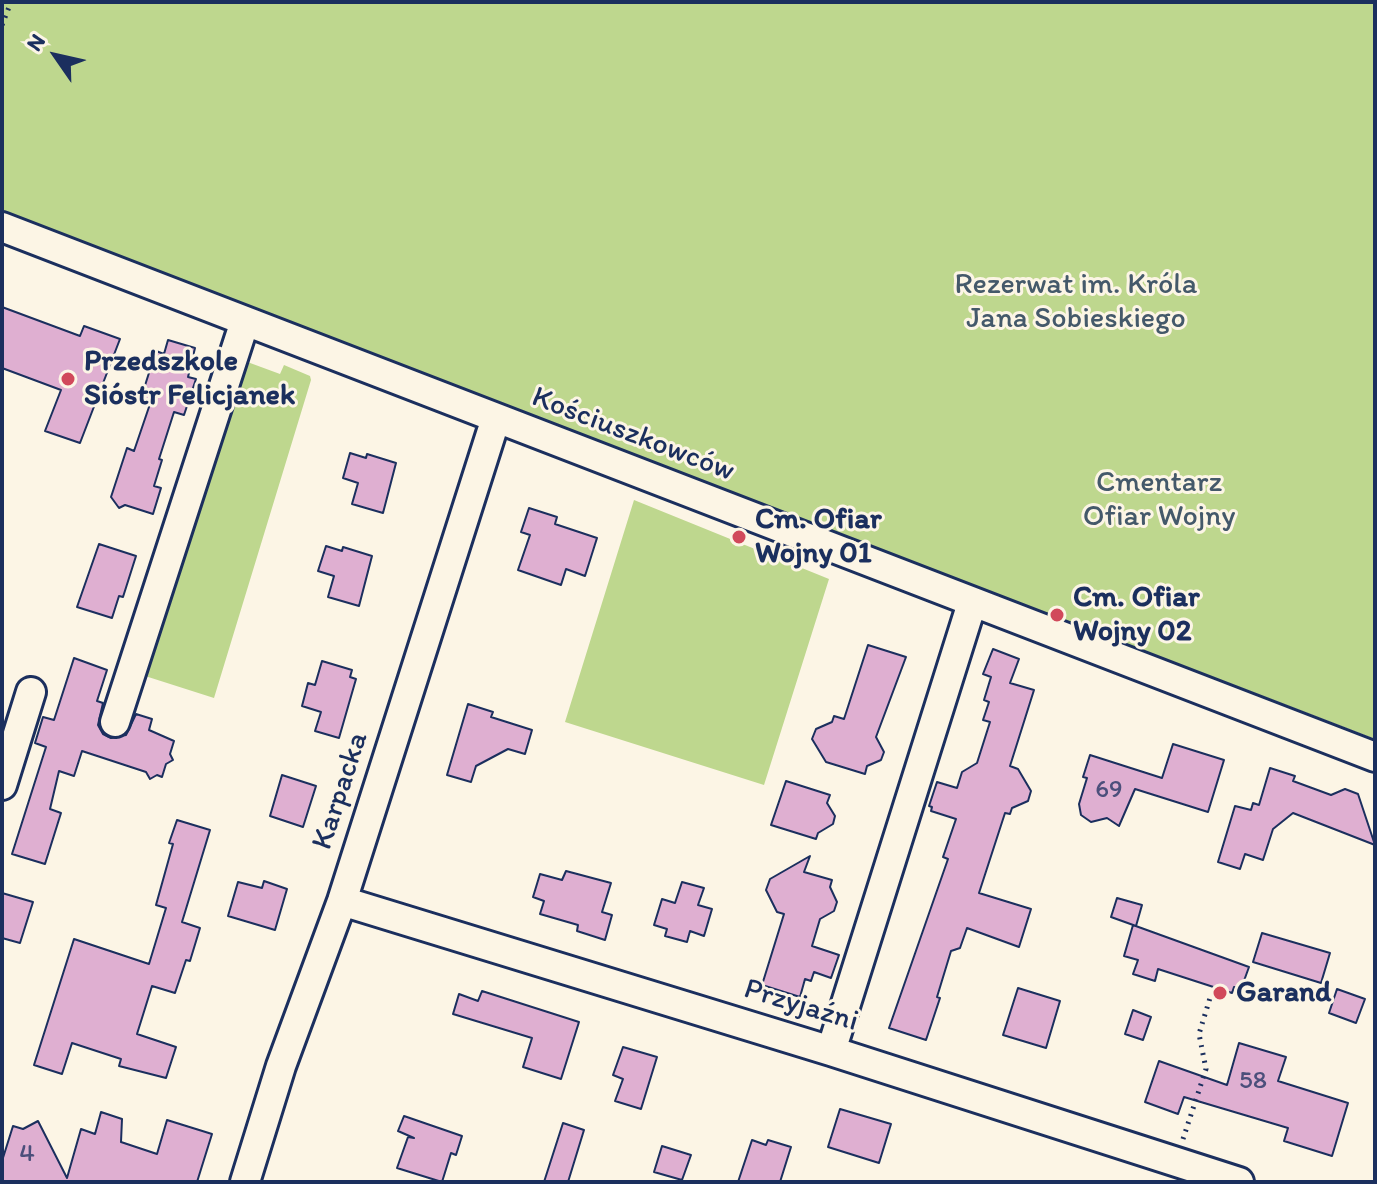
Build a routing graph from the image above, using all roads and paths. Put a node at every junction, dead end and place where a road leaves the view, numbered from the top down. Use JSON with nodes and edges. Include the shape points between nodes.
{"nodes":[{"id":1,"x":11,"y":2,"type":"edge"},
{"id":2,"x":2,"y":25,"type":"edge"},
{"id":3,"x":2,"y":227,"type":"edge"},
{"id":4,"x":245,"y":321,"type":"junction"},
{"id":5,"x":496,"y":418,"type":"junction"},
{"id":6,"x":972,"y":603,"type":"junction"},
{"id":7,"x":31,"y":692,"type":"dead end"},
{"id":8,"x":115,"y":722,"type":"dead end"},
{"id":9,"x":1375,"y":757,"type":"edge"},
{"id":10,"x":2,"y":785,"type":"edge"},
{"id":11,"x":342,"y":901,"type":"junction"},
{"id":12,"x":1210,"y":998,"type":"dead end"},
{"id":13,"x":831,"y":1051,"type":"junction"},
{"id":14,"x":1181,"y":1144,"type":"dead end"},
{"id":15,"x":245,"y":1182,"type":"edge"},
{"id":16,"x":1239,"y":1182,"type":"edge"}],
"edges":[{"from":1,"to":2,"type":"path"},
{"from":3,"to":4,"type":"street","name":"Kościuszkowców"},
{"from":4,"to":5,"type":"street","name":"Kościuszkowców"},
{"from":4,"to":8,"type":"street"},
{"from":5,"to":6,"type":"street","name":"Kościuszkowców"},
{"from":5,"to":11,"type":"street","name":"Karpacka"},
{"from":6,"to":9,"type":"street","name":"Kościuszkowców"},
{"from":6,"to":13,"type":"street"},
{"from":7,"to":10,"type":"street"},
{"from":11,"to":13,"type":"street","name":"Przyjaźni"},
{"from":11,"to":15,"type":"street","name":"Karpacka"},
{"from":12,"to":14,"type":"path","via":[[1199,1034],[1206,1069]]},
{"from":13,"to":16,"type":"street","name":"Przyjaźni"}]}
